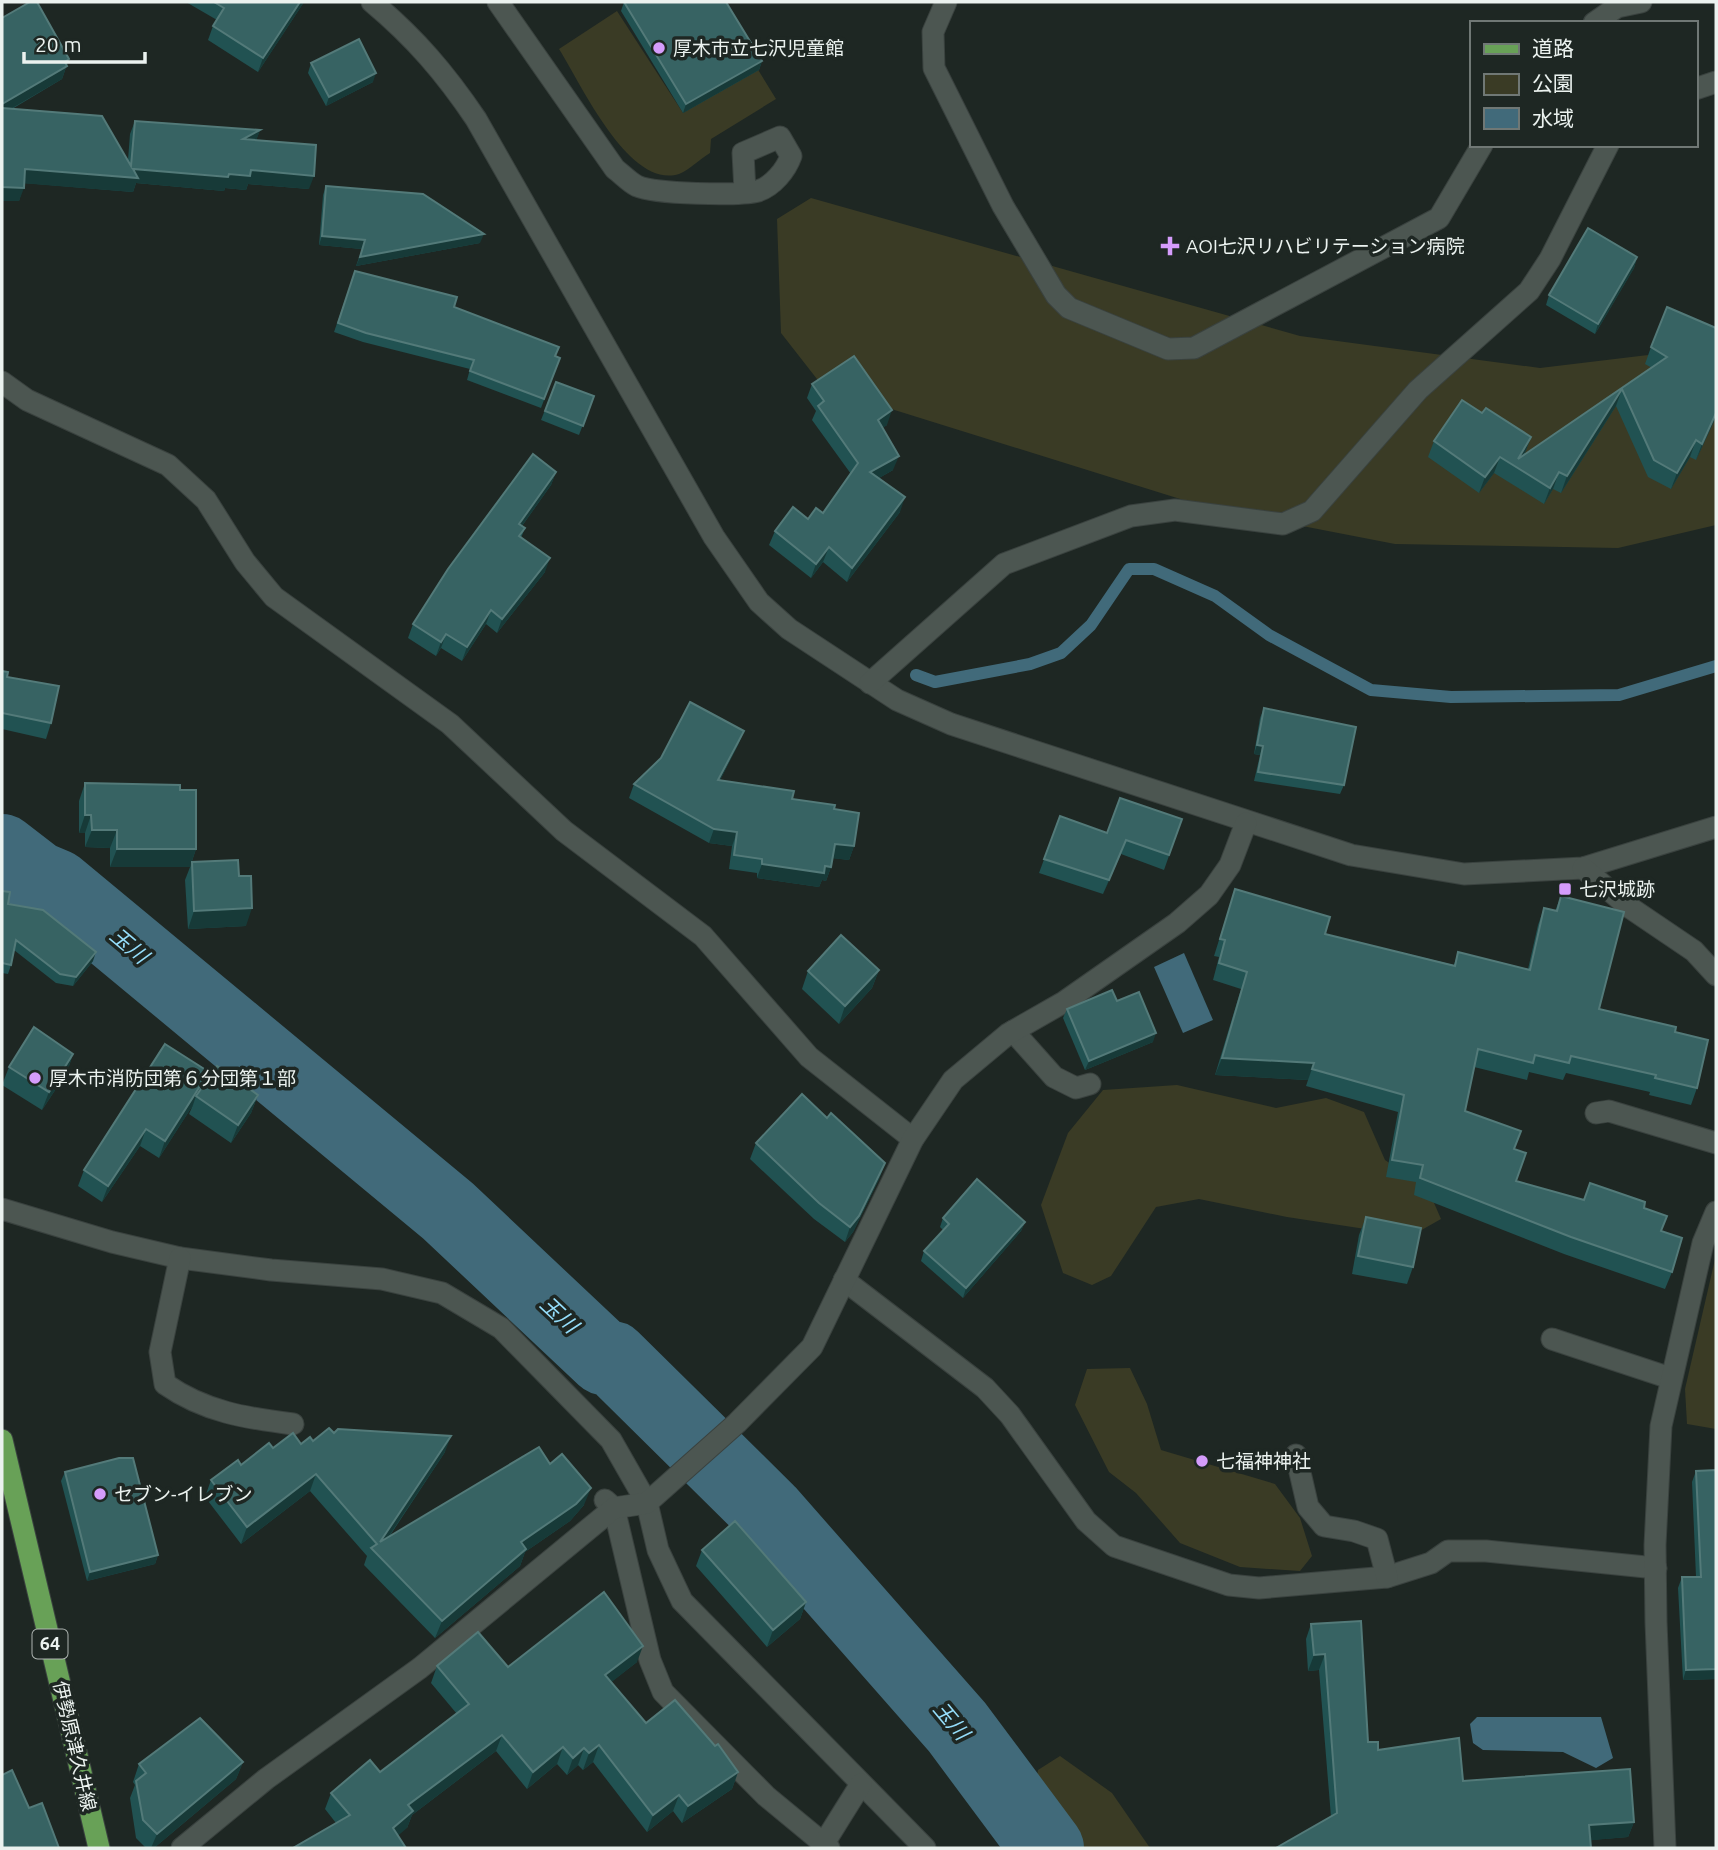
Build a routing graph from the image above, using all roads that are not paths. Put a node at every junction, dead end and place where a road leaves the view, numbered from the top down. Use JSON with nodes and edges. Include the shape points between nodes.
{"nodes":[{"id":1,"x":372,"y":2,"type":"edge"},
{"id":2,"x":498,"y":2,"type":"edge"},
{"id":3,"x":946,"y":2,"type":"edge"},
{"id":4,"x":1641,"y":2,"type":"edge"},
{"id":5,"x":1597,"y":21,"type":"edge"},
{"id":6,"x":1716,"y":82,"type":"edge"},
{"id":7,"x":1697,"y":88,"type":"edge"},
{"id":8,"x":1481,"y":147,"type":"edge"},
{"id":9,"x":1607,"y":147,"type":"edge"},
{"id":10,"x":745,"y":191,"type":"dead end"},
{"id":11,"x":2,"y":382,"type":"edge"},
{"id":12,"x":870,"y":683,"type":"junction"},
{"id":13,"x":1246,"y":823,"type":"junction"},
{"id":14,"x":1716,"y":827,"type":"edge"},
{"id":15,"x":1583,"y":868,"type":"junction"},
{"id":16,"x":1716,"y":975,"type":"edge"},
{"id":17,"x":1013,"y":1031,"type":"junction"},
{"id":18,"x":1090,"y":1084,"type":"dead end"},
{"id":19,"x":1596,"y":1113,"type":"dead end"},
{"id":20,"x":913,"y":1139,"type":"junction"},
{"id":21,"x":1716,"y":1143,"type":"edge"},
{"id":22,"x":2,"y":1209,"type":"edge"},
{"id":23,"x":1716,"y":1212,"type":"edge"},
{"id":24,"x":1711,"y":1238,"type":"edge"},
{"id":25,"x":180,"y":1258,"type":"junction"},
{"id":26,"x":844,"y":1280,"type":"junction"},
{"id":27,"x":1552,"y":1339,"type":"dead end"},
{"id":28,"x":1670,"y":1378,"type":"junction"},
{"id":29,"x":293,"y":1424,"type":"dead end"},
{"id":30,"x":2,"y":1440,"type":"edge"},
{"id":31,"x":1296,"y":1455,"type":"dead end"},
{"id":32,"x":647,"y":1503,"type":"junction"},
{"id":33,"x":609,"y":1504,"type":"junction"},
{"id":34,"x":1656,"y":1568,"type":"junction"},
{"id":35,"x":1387,"y":1577,"type":"junction"},
{"id":36,"x":861,"y":1784,"type":"junction"},
{"id":37,"x":824,"y":1847,"type":"edge"},
{"id":38,"x":99,"y":1848,"type":"edge"},
{"id":39,"x":182,"y":1848,"type":"edge"},
{"id":40,"x":925,"y":1848,"type":"edge"},
{"id":41,"x":1665,"y":1848,"type":"edge"}],
"edges":[{"from":1,"to":12,"type":"street","via":[[446,73],[476,119],[738,574],[759,602],[789,629]]},
{"from":2,"to":10,"type":"street","via":[[615,169],[637,186],[666,193]]},
{"from":3,"to":8,"type":"street","via":[[933,32],[934,68],[1003,206],[1056,295],[1069,308],[1168,349],[1194,348],[1439,218]]},
{"from":4,"to":5,"type":"street","via":[[1618,7]]},
{"from":6,"to":7,"type":"street"},
{"from":9,"to":12,"type":"street","via":[[1530,291],[1418,390],[1312,511],[1283,524],[1175,510],[1131,516],[1004,564]]},
{"from":11,"to":20,"type":"street","via":[[27,400],[168,464],[206,500],[245,562],[274,597],[450,724],[564,831],[703,936],[809,1057]]},
{"from":12,"to":13,"type":"street","via":[[951,724]]},
{"from":13,"to":15,"type":"street","via":[[1351,855],[1464,874]]},
{"from":13,"to":17,"type":"street","via":[[1230,865],[1209,895],[1178,923],[1065,1002]]},
{"from":14,"to":15,"type":"street"},
{"from":15,"to":16,"type":"street","via":[[1629,907],[1695,951]]},
{"from":17,"to":18,"type":"street","via":[[1054,1077],[1076,1088]]},
{"from":17,"to":20,"type":"street","via":[[953,1080]]},
{"from":19,"to":21,"type":"street","via":[[1609,1111]]},
{"from":20,"to":26,"type":"street"},
{"from":22,"to":25,"type":"street"},
{"from":23,"to":24,"type":"street"},
{"from":24,"to":28,"type":"street"},
{"from":25,"to":29,"type":"street","via":[[160,1352],[165,1384],[190,1402],[229,1415]]},
{"from":25,"to":32,"type":"street","via":[[382,1279],[442,1293],[501,1328],[553,1378],[611,1440]]},
{"from":26,"to":32,"type":"street","via":[[812,1347],[737,1423]]},
{"from":26,"to":35,"type":"street","via":[[985,1388],[1010,1415],[1086,1521],[1114,1546],[1229,1585],[1259,1588]]},
{"from":27,"to":28,"type":"street"},
{"from":28,"to":34,"type":"street","via":[[1661,1426]]},
{"from":30,"to":38,"type":"main road","name":"伊勢原津久井線","number":"64"},
{"from":31,"to":35,"type":"street","via":[[1308,1507],[1324,1526],[1377,1539]]},
{"from":32,"to":33,"type":"street"},
{"from":32,"to":36,"type":"street","via":[[658,1550],[682,1601]]},
{"from":33,"to":37,"type":"street","via":[[650,1660],[663,1692]]},
{"from":33,"to":39,"type":"street","via":[[421,1668],[266,1779]]},
{"from":34,"to":35,"type":"street","via":[[1448,1551],[1431,1563]]},
{"from":34,"to":41,"type":"street"},
{"from":36,"to":37,"type":"street"},
{"from":36,"to":40,"type":"street"}]}
